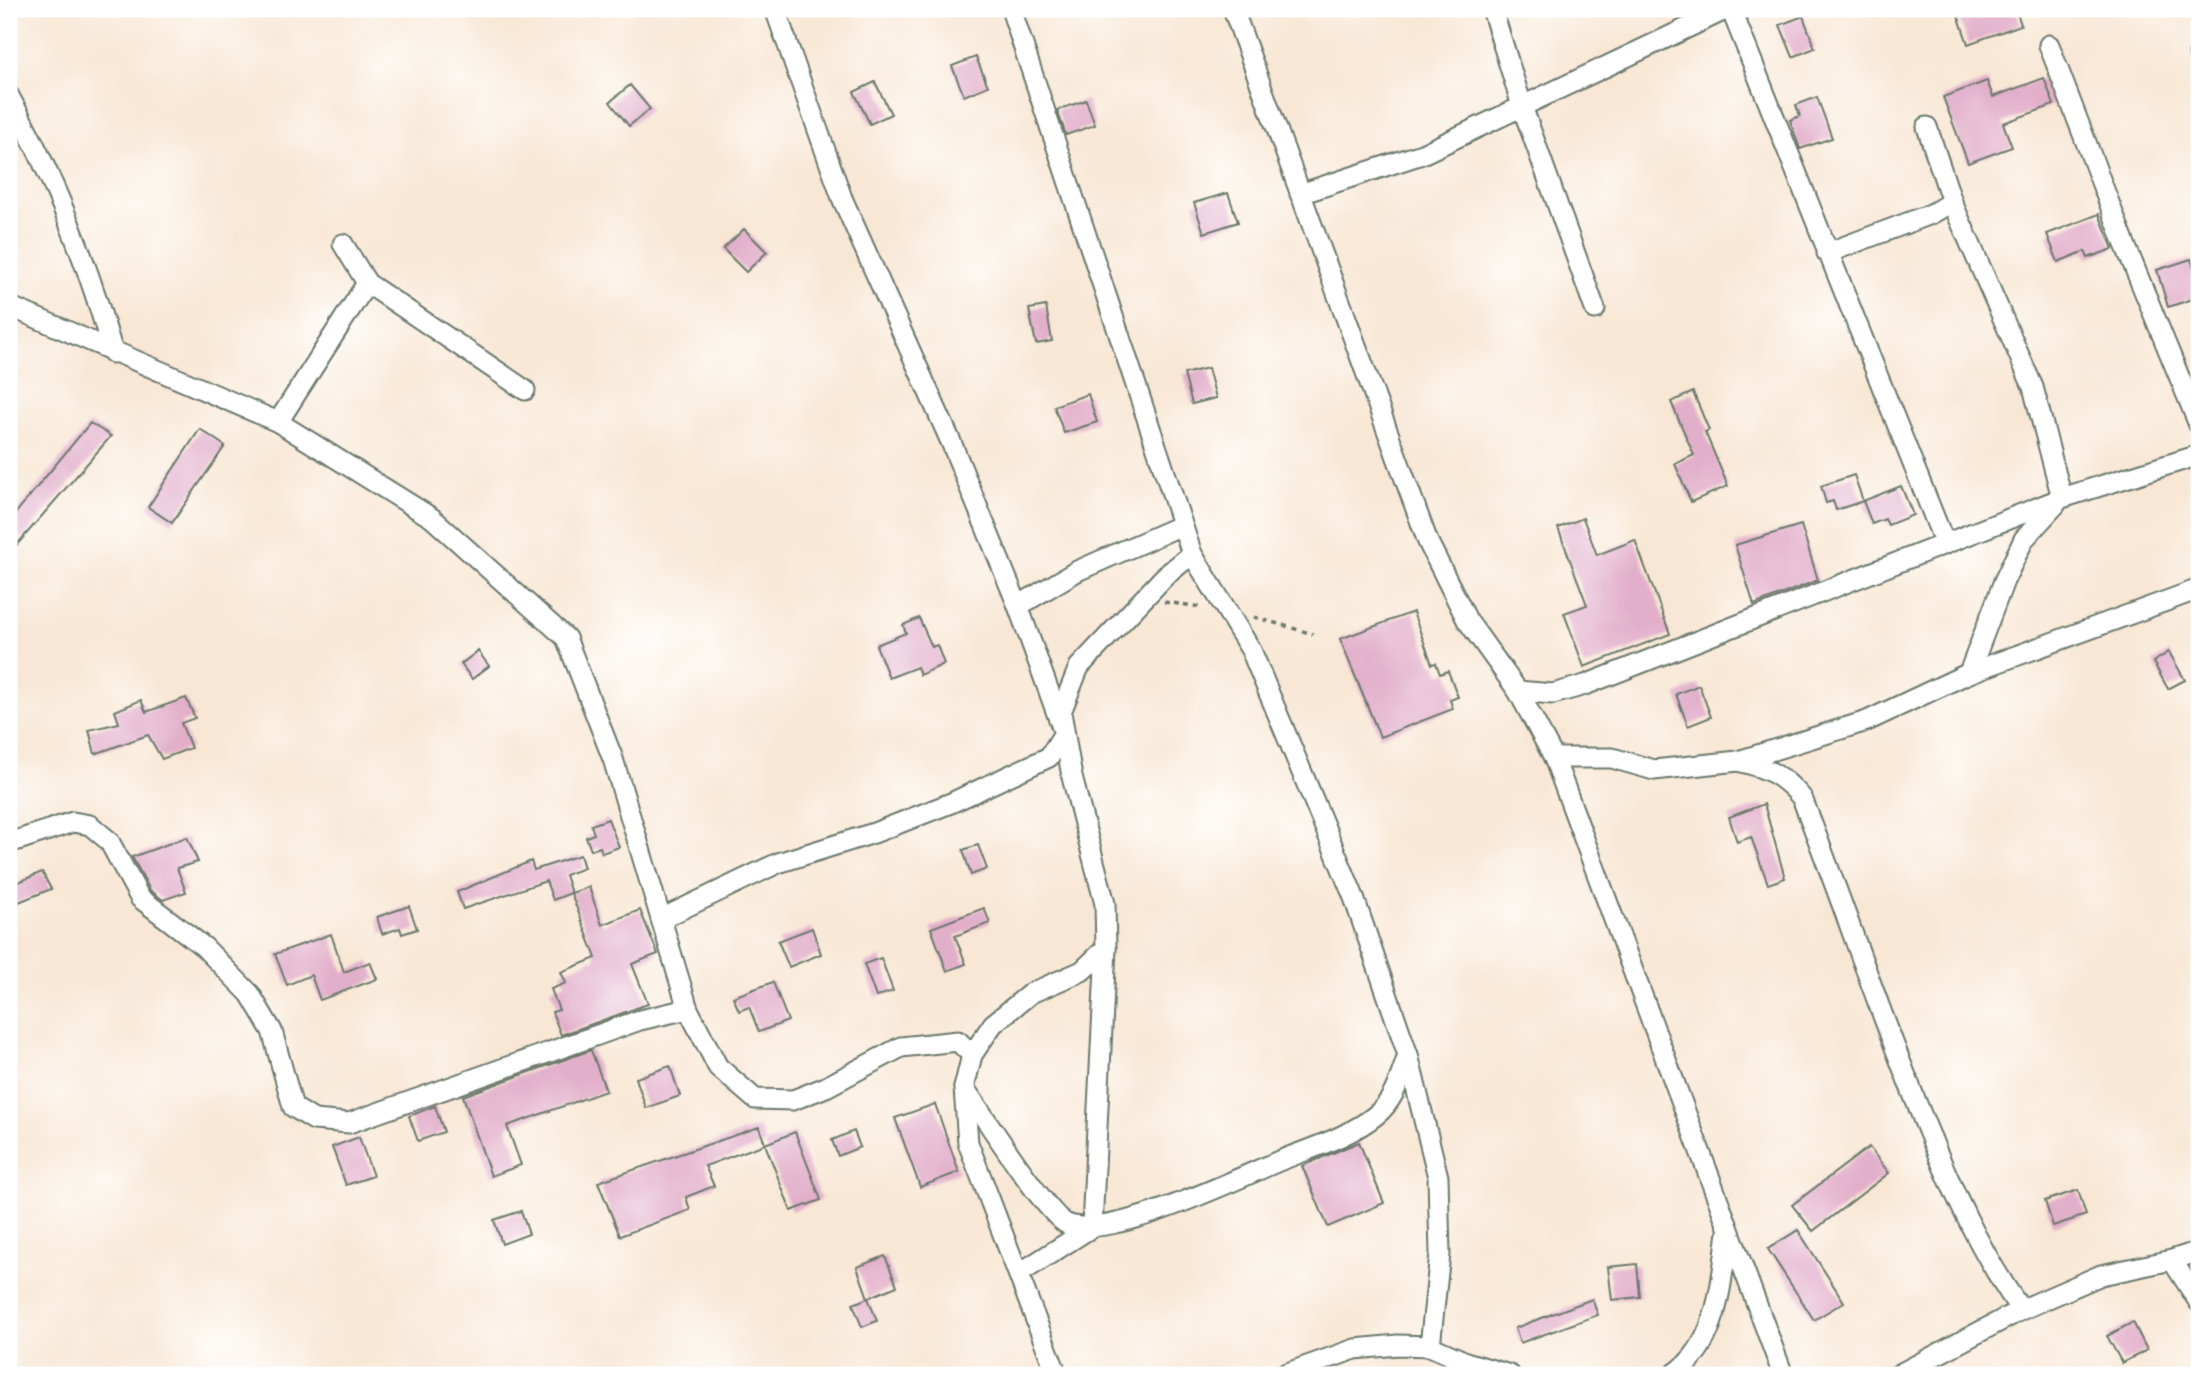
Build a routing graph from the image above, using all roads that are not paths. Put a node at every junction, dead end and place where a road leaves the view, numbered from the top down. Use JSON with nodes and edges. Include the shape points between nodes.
{"nodes":[{"id":1,"x":775,"y":9,"type":"edge"},
{"id":2,"x":1011,"y":9,"type":"edge"},
{"id":3,"x":1233,"y":9,"type":"edge"},
{"id":4,"x":1492,"y":9,"type":"edge"},
{"id":5,"x":1729,"y":9,"type":"edge"},
{"id":6,"x":2049,"y":45,"type":"dead end"},
{"id":7,"x":9,"y":96,"type":"edge"},
{"id":8,"x":1523,"y":109,"type":"junction"},
{"id":9,"x":1927,"y":127,"type":"dead end"},
{"id":10,"x":1300,"y":194,"type":"junction"},
{"id":11,"x":1952,"y":202,"type":"junction"},
{"id":12,"x":343,"y":244,"type":"dead end"},
{"id":13,"x":1827,"y":253,"type":"junction"},
{"id":14,"x":368,"y":283,"type":"junction"},
{"id":15,"x":9,"y":306,"type":"edge"},
{"id":16,"x":1595,"y":309,"type":"dead end"},
{"id":17,"x":113,"y":353,"type":"junction"},
{"id":18,"x":525,"y":390,"type":"dead end"},
{"id":19,"x":278,"y":422,"type":"junction"},
{"id":20,"x":2199,"y":425,"type":"edge"},
{"id":21,"x":2199,"y":455,"type":"edge"},
{"id":22,"x":2062,"y":498,"type":"junction"},
{"id":23,"x":1182,"y":525,"type":"junction"},
{"id":24,"x":1945,"y":544,"type":"junction"},
{"id":25,"x":1192,"y":554,"type":"junction"},
{"id":26,"x":2199,"y":589,"type":"edge"},
{"id":27,"x":1018,"y":606,"type":"junction"},
{"id":28,"x":1969,"y":673,"type":"junction"},
{"id":29,"x":1518,"y":691,"type":"junction"},
{"id":30,"x":1064,"y":733,"type":"junction"},
{"id":31,"x":1554,"y":758,"type":"junction"},
{"id":32,"x":1738,"y":761,"type":"junction"},
{"id":33,"x":9,"y":843,"type":"edge"},
{"id":34,"x":662,"y":919,"type":"junction"},
{"id":35,"x":1106,"y":948,"type":"junction"},
{"id":36,"x":688,"y":1009,"type":"junction"},
{"id":37,"x":972,"y":1055,"type":"junction"},
{"id":38,"x":1408,"y":1055,"type":"junction"},
{"id":39,"x":964,"y":1087,"type":"junction"},
{"id":40,"x":1092,"y":1227,"type":"junction"},
{"id":41,"x":1728,"y":1227,"type":"junction"},
{"id":42,"x":2199,"y":1251,"type":"edge"},
{"id":43,"x":2172,"y":1260,"type":"junction"},
{"id":44,"x":1020,"y":1273,"type":"junction"},
{"id":45,"x":2199,"y":1302,"type":"edge"},
{"id":46,"x":2021,"y":1310,"type":"junction"},
{"id":47,"x":1430,"y":1346,"type":"junction"},
{"id":48,"x":1057,"y":1375,"type":"edge"},
{"id":49,"x":1285,"y":1375,"type":"edge"},
{"id":50,"x":1510,"y":1375,"type":"edge"},
{"id":51,"x":1673,"y":1375,"type":"edge"},
{"id":52,"x":1783,"y":1375,"type":"edge"},
{"id":53,"x":1898,"y":1375,"type":"edge"}],
"edges":[{"from":1,"to":27,"type":"street","via":[[842,198]]},
{"from":2,"to":23,"type":"street"},
{"from":3,"to":10,"type":"street"},
{"from":4,"to":8,"type":"street"},
{"from":5,"to":8,"type":"street"},
{"from":5,"to":13,"type":"street"},
{"from":6,"to":20,"type":"street"},
{"from":7,"to":17,"type":"street","via":[[32,137],[91,275]]},
{"from":8,"to":10,"type":"street","via":[[1422,154]]},
{"from":8,"to":16,"type":"street"},
{"from":9,"to":11,"type":"street"},
{"from":10,"to":29,"type":"street","via":[[1428,542],[1467,620]]},
{"from":11,"to":13,"type":"street","via":[[1920,219]]},
{"from":11,"to":22,"type":"street","via":[[2033,387]]},
{"from":12,"to":14,"type":"street"},
{"from":13,"to":24,"type":"street"},
{"from":14,"to":18,"type":"street"},
{"from":14,"to":19,"type":"street"},
{"from":15,"to":17,"type":"street"},
{"from":17,"to":19,"type":"street"},
{"from":19,"to":34,"type":"street","via":[[432,518],[566,638],[613,759]]},
{"from":21,"to":22,"type":"street"},
{"from":22,"to":24,"type":"street"},
{"from":22,"to":28,"type":"street","via":[[2024,539]]},
{"from":23,"to":25,"type":"street"},
{"from":23,"to":27,"type":"street","via":[[1077,571]]},
{"from":24,"to":29,"type":"street","via":[[1586,685],[1553,694]]},
{"from":25,"to":30,"type":"street","via":[[1165,576],[1079,667],[1061,712]]},
{"from":25,"to":38,"type":"street","via":[[1251,650],[1353,895]]},
{"from":26,"to":28,"type":"street"},
{"from":27,"to":30,"type":"street"},
{"from":28,"to":32,"type":"street","via":[[1867,721]]},
{"from":29,"to":31,"type":"street"},
{"from":30,"to":34,"type":"street","via":[[1049,757],[951,803],[778,863]]},
{"from":30,"to":35,"type":"street","via":[[1105,904]]},
{"from":31,"to":32,"type":"street","via":[[1612,758],[1654,770]]},
{"from":31,"to":41,"type":"street"},
{"from":32,"to":46,"type":"street","via":[[1768,768],[1785,778],[1802,798],[1898,1059],[1951,1186],[2000,1281]]},
{"from":33,"to":36,"type":"street","via":[[73,822],[90,825],[109,841],[140,898],[204,947],[250,994],[272,1031],[293,1107],[314,1120],[349,1123],[640,1020]]},
{"from":34,"to":36,"type":"street"},
{"from":35,"to":37,"type":"street","via":[[1082,971],[1031,993],[993,1024]]},
{"from":35,"to":40,"type":"street"},
{"from":36,"to":37,"type":"street","via":[[718,1068],[755,1099],[793,1100],[901,1047],[958,1041]]},
{"from":37,"to":39,"type":"street"},
{"from":38,"to":40,"type":"street","via":[[1395,1093],[1376,1115],[1335,1138],[1196,1197]]},
{"from":38,"to":47,"type":"street","via":[[1438,1177],[1440,1254]]},
{"from":39,"to":40,"type":"street","via":[[1042,1200],[1066,1224]]},
{"from":39,"to":44,"type":"street","via":[[968,1143]]},
{"from":40,"to":44,"type":"street"},
{"from":41,"to":51,"type":"street","via":[[1714,1316],[1699,1351],[1688,1366]]},
{"from":41,"to":52,"type":"street"},
{"from":42,"to":43,"type":"street"},
{"from":43,"to":45,"type":"street"},
{"from":43,"to":46,"type":"street","via":[[2101,1275]]},
{"from":44,"to":48,"type":"street"},
{"from":46,"to":53,"type":"street"},
{"from":47,"to":49,"type":"street","via":[[1355,1349]]},
{"from":47,"to":50,"type":"street"}]}
